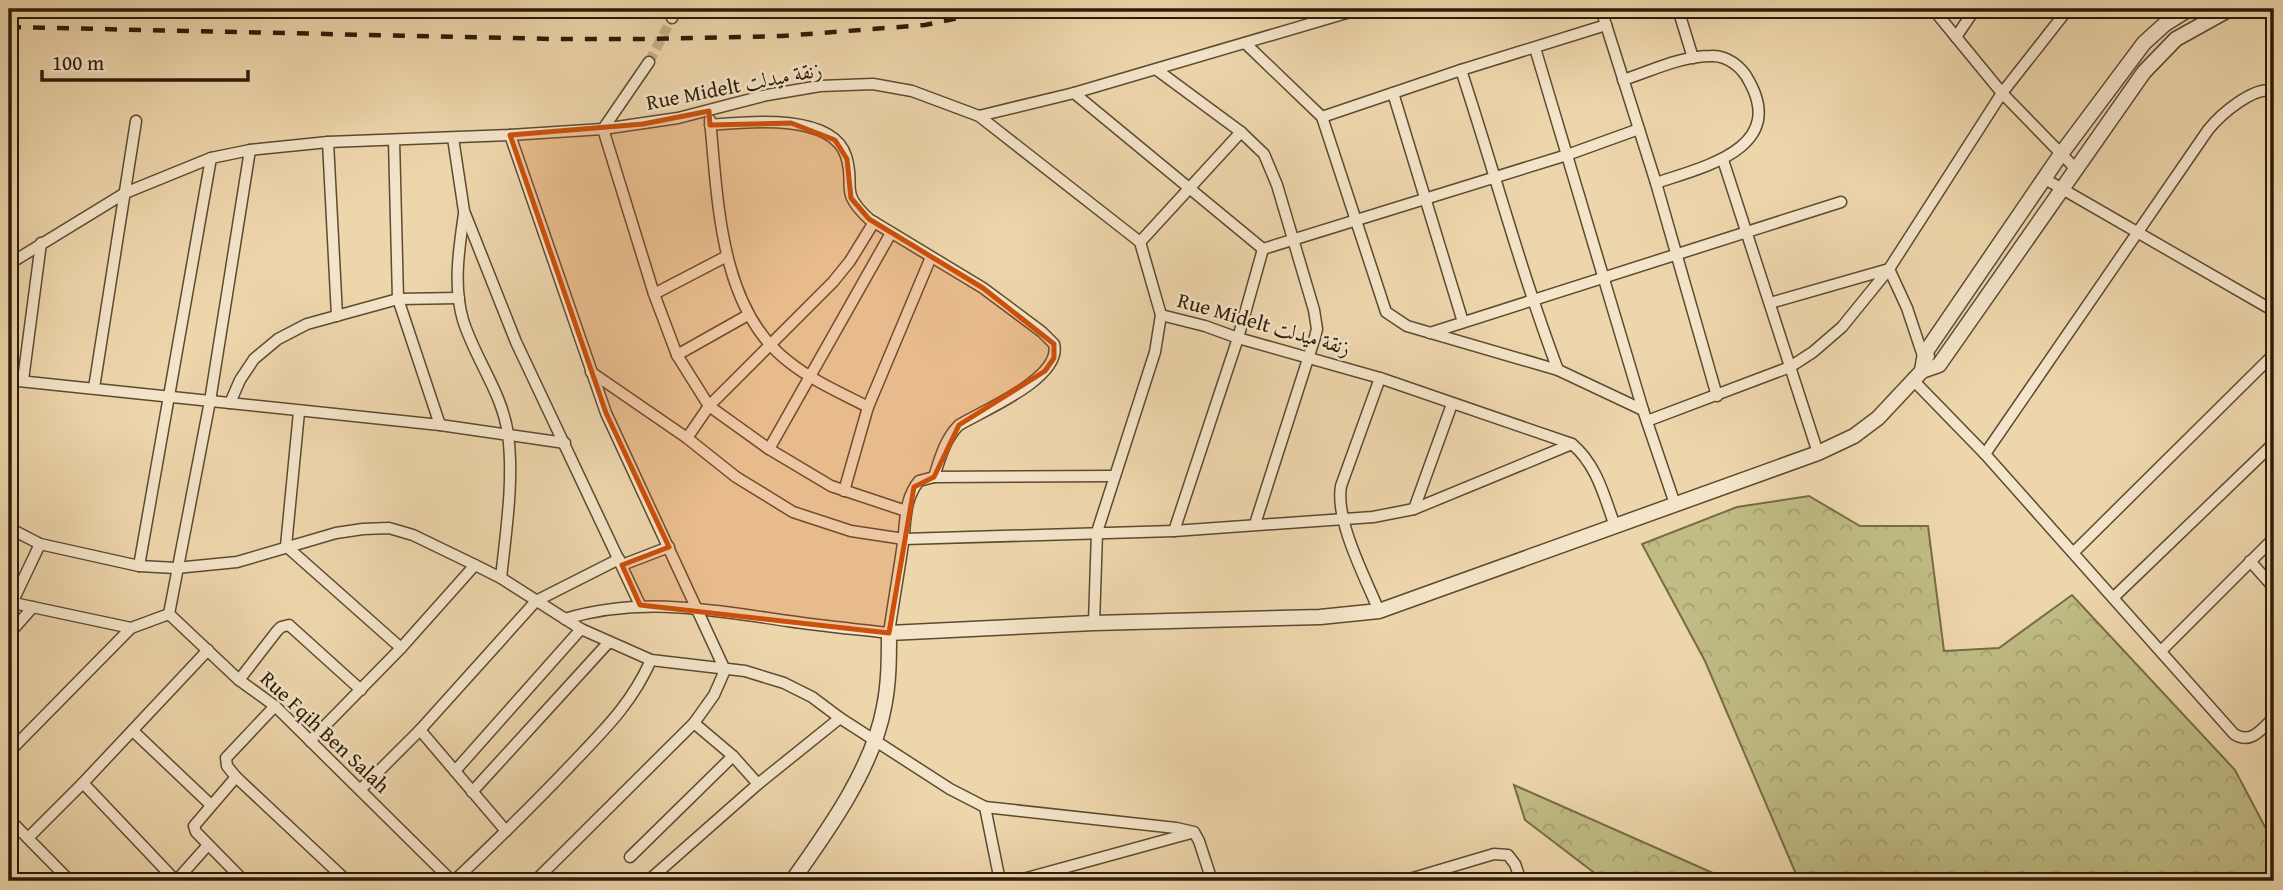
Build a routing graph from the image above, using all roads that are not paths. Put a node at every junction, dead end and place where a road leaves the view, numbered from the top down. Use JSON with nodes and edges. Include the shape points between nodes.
{"nodes":[{"id":1,"x":1360,"y":9,"type":"edge"},
{"id":2,"x":1601,"y":9,"type":"edge"},
{"id":3,"x":1678,"y":9,"type":"edge"},
{"id":4,"x":1933,"y":9,"type":"edge"},
{"id":5,"x":1975,"y":9,"type":"edge"},
{"id":6,"x":2068,"y":9,"type":"edge"},
{"id":7,"x":2189,"y":9,"type":"edge"},
{"id":8,"x":2230,"y":9,"type":"edge"},
{"id":9,"x":1606,"y":25,"type":"junction"},
{"id":10,"x":1956,"y":37,"type":"junction"},
{"id":11,"x":1245,"y":43,"type":"junction"},
{"id":12,"x":1535,"y":48,"type":"junction"},
{"id":13,"x":1693,"y":58,"type":"junction"},
{"id":14,"x":649,"y":62,"type":"tunnel mouth"},
{"id":15,"x":1157,"y":69,"type":"junction"},
{"id":16,"x":1461,"y":70,"type":"junction"},
{"id":17,"x":1623,"y":80,"type":"junction"},
{"id":18,"x":2274,"y":91,"type":"edge"},
{"id":19,"x":1074,"y":93,"type":"junction"},
{"id":20,"x":1392,"y":93,"type":"junction"},
{"id":21,"x":2002,"y":93,"type":"junction"},
{"id":22,"x":709,"y":111,"type":"junction"},
{"id":23,"x":979,"y":116,"type":"junction"},
{"id":24,"x":1322,"y":117,"type":"junction"},
{"id":25,"x":136,"y":121,"type":"dead end"},
{"id":26,"x":710,"y":125,"type":"junction"},
{"id":27,"x":1639,"y":128,"type":"junction"},
{"id":28,"x":603,"y":129,"type":"junction"},
{"id":29,"x":1241,"y":132,"type":"junction"},
{"id":30,"x":510,"y":135,"type":"junction"},
{"id":31,"x":453,"y":138,"type":"junction"},
{"id":32,"x":394,"y":140,"type":"junction"},
{"id":33,"x":328,"y":142,"type":"junction"},
{"id":34,"x":250,"y":150,"type":"junction"},
{"id":35,"x":2061,"y":154,"type":"junction"},
{"id":36,"x":1567,"y":155,"type":"junction"},
{"id":37,"x":211,"y":158,"type":"junction"},
{"id":38,"x":1723,"y":160,"type":"junction"},
{"id":39,"x":2075,"y":168,"type":"junction"},
{"id":40,"x":1496,"y":176,"type":"junction"},
{"id":41,"x":2045,"y":179,"type":"junction"},
{"id":42,"x":1656,"y":183,"type":"junction"},
{"id":43,"x":2062,"y":188,"type":"junction"},
{"id":44,"x":1191,"y":189,"type":"junction"},
{"id":45,"x":125,"y":193,"type":"junction"},
{"id":46,"x":1426,"y":199,"type":"junction"},
{"id":47,"x":1841,"y":202,"type":"dead end"},
{"id":48,"x":464,"y":211,"type":"junction"},
{"id":49,"x":1354,"y":219,"type":"junction"},
{"id":50,"x":874,"y":222,"type":"junction"},
{"id":51,"x":1746,"y":232,"type":"junction"},
{"id":52,"x":891,"y":233,"type":"junction"},
{"id":53,"x":2137,"y":233,"type":"junction"},
{"id":54,"x":1293,"y":239,"type":"junction"},
{"id":55,"x":1140,"y":242,"type":"junction"},
{"id":56,"x":41,"y":243,"type":"junction"},
{"id":57,"x":1263,"y":249,"type":"junction"},
{"id":58,"x":1675,"y":254,"type":"junction"},
{"id":59,"x":727,"y":256,"type":"junction"},
{"id":60,"x":931,"y":257,"type":"junction"},
{"id":61,"x":9,"y":264,"type":"edge"},
{"id":62,"x":1889,"y":269,"type":"junction"},
{"id":63,"x":1604,"y":276,"type":"junction"},
{"id":64,"x":654,"y":294,"type":"junction"},
{"id":65,"x":458,"y":298,"type":"junction"},
{"id":66,"x":398,"y":299,"type":"junction"},
{"id":67,"x":1532,"y":300,"type":"junction"},
{"id":68,"x":1770,"y":303,"type":"junction"},
{"id":69,"x":2274,"y":311,"type":"edge"},
{"id":70,"x":748,"y":315,"type":"junction"},
{"id":71,"x":1161,"y":315,"type":"junction"},
{"id":72,"x":337,"y":316,"type":"junction"},
{"id":73,"x":1462,"y":322,"type":"junction"},
{"id":74,"x":1430,"y":333,"type":"junction"},
{"id":75,"x":1238,"y":338,"type":"junction"},
{"id":76,"x":771,"y":346,"type":"junction"},
{"id":77,"x":1925,"y":353,"type":"junction"},
{"id":78,"x":2274,"y":354,"type":"edge"},
{"id":79,"x":677,"y":355,"type":"junction"},
{"id":80,"x":1307,"y":358,"type":"junction"},
{"id":81,"x":1939,"y":365,"type":"junction"},
{"id":82,"x":1790,"y":368,"type":"junction"},
{"id":83,"x":1558,"y":370,"type":"junction"},
{"id":84,"x":591,"y":372,"type":"junction"},
{"id":85,"x":1917,"y":375,"type":"junction"},
{"id":86,"x":810,"y":377,"type":"junction"},
{"id":87,"x":1380,"y":378,"type":"junction"},
{"id":88,"x":9,"y":380,"type":"edge"},
{"id":89,"x":23,"y":380,"type":"junction"},
{"id":90,"x":94,"y":388,"type":"junction"},
{"id":91,"x":169,"y":396,"type":"junction"},
{"id":92,"x":1717,"y":396,"type":"junction"},
{"id":93,"x":210,"y":401,"type":"junction"},
{"id":94,"x":230,"y":403,"type":"junction"},
{"id":95,"x":1452,"y":404,"type":"junction"},
{"id":96,"x":709,"y":406,"type":"junction"},
{"id":97,"x":868,"y":407,"type":"junction"},
{"id":98,"x":1643,"y":410,"type":"junction"},
{"id":99,"x":299,"y":412,"type":"junction"},
{"id":100,"x":1647,"y":421,"type":"junction"},
{"id":101,"x":440,"y":425,"type":"junction"},
{"id":102,"x":508,"y":433,"type":"junction"},
{"id":103,"x":687,"y":438,"type":"junction"},
{"id":104,"x":565,"y":443,"type":"junction"},
{"id":105,"x":2274,"y":443,"type":"edge"},
{"id":106,"x":1572,"y":444,"type":"junction"},
{"id":107,"x":769,"y":449,"type":"junction"},
{"id":108,"x":1818,"y":453,"type":"junction"},
{"id":109,"x":1986,"y":454,"type":"junction"},
{"id":110,"x":1114,"y":476,"type":"junction"},
{"id":111,"x":934,"y":477,"type":"junction"},
{"id":112,"x":844,"y":491,"type":"junction"},
{"id":113,"x":1675,"y":504,"type":"junction"},
{"id":114,"x":1414,"y":509,"type":"junction"},
{"id":115,"x":906,"y":512,"type":"junction"},
{"id":116,"x":1343,"y":521,"type":"junction"},
{"id":117,"x":1255,"y":524,"type":"junction"},
{"id":118,"x":1615,"y":526,"type":"junction"},
{"id":119,"x":9,"y":528,"type":"edge"},
{"id":120,"x":1174,"y":531,"type":"junction"},
{"id":121,"x":1097,"y":533,"type":"junction"},
{"id":122,"x":2274,"y":538,"type":"edge"},
{"id":123,"x":904,"y":539,"type":"junction"},
{"id":124,"x":40,"y":544,"type":"junction"},
{"id":125,"x":286,"y":546,"type":"junction"},
{"id":126,"x":669,"y":547,"type":"junction"},
{"id":127,"x":2074,"y":552,"type":"junction"},
{"id":128,"x":2250,"y":561,"type":"junction"},
{"id":129,"x":620,"y":562,"type":"junction"},
{"id":130,"x":475,"y":565,"type":"junction"},
{"id":131,"x":139,"y":566,"type":"junction"},
{"id":132,"x":176,"y":568,"type":"junction"},
{"id":133,"x":501,"y":578,"type":"junction"},
{"id":134,"x":2274,"y":587,"type":"edge"},
{"id":135,"x":2114,"y":597,"type":"junction"},
{"id":136,"x":536,"y":601,"type":"junction"},
{"id":137,"x":10,"y":603,"type":"edge"},
{"id":138,"x":640,"y":606,"type":"junction"},
{"id":139,"x":33,"y":607,"type":"junction"},
{"id":140,"x":694,"y":607,"type":"junction"},
{"id":141,"x":1379,"y":611,"type":"junction"},
{"id":142,"x":169,"y":614,"type":"junction"},
{"id":143,"x":565,"y":619,"type":"junction"},
{"id":144,"x":1094,"y":623,"type":"junction"},
{"id":145,"x":131,"y":628,"type":"junction"},
{"id":146,"x":581,"y":629,"type":"junction"},
{"id":147,"x":889,"y":632,"type":"junction"},
{"id":148,"x":9,"y":634,"type":"edge"},
{"id":149,"x":608,"y":643,"type":"junction"},
{"id":150,"x":401,"y":648,"type":"junction"},
{"id":151,"x":208,"y":650,"type":"junction"},
{"id":152,"x":2161,"y":650,"type":"junction"},
{"id":153,"x":651,"y":660,"type":"junction"},
{"id":154,"x":724,"y":670,"type":"junction"},
{"id":155,"x":239,"y":680,"type":"junction"},
{"id":156,"x":361,"y":690,"type":"junction"},
{"id":157,"x":275,"y":706,"type":"junction"},
{"id":158,"x":2274,"y":717,"type":"edge"},
{"id":159,"x":840,"y":718,"type":"junction"},
{"id":160,"x":694,"y":723,"type":"junction"},
{"id":161,"x":420,"y":730,"type":"junction"},
{"id":162,"x":133,"y":731,"type":"junction"},
{"id":163,"x":875,"y":739,"type":"junction"},
{"id":164,"x":310,"y":741,"type":"junction"},
{"id":165,"x":9,"y":752,"type":"edge"},
{"id":166,"x":733,"y":756,"type":"junction"},
{"id":167,"x":455,"y":771,"type":"junction"},
{"id":168,"x":236,"y":777,"type":"junction"},
{"id":169,"x":83,"y":783,"type":"junction"},
{"id":170,"x":758,"y":784,"type":"junction"},
{"id":171,"x":361,"y":789,"type":"junction"},
{"id":172,"x":472,"y":792,"type":"junction"},
{"id":173,"x":211,"y":805,"type":"junction"},
{"id":174,"x":985,"y":807,"type":"junction"},
{"id":175,"x":9,"y":819,"type":"edge"},
{"id":176,"x":506,"y":831,"type":"junction"},
{"id":177,"x":1194,"y":832,"type":"junction"},
{"id":178,"x":28,"y":838,"type":"junction"},
{"id":179,"x":208,"y":845,"type":"junction"},
{"id":180,"x":630,"y":857,"type":"dead end"},
{"id":181,"x":1432,"y":877,"type":"edge"},
{"id":182,"x":70,"y":881,"type":"edge"},
{"id":183,"x":176,"y":881,"type":"edge"},
{"id":184,"x":244,"y":881,"type":"edge"},
{"id":185,"x":347,"y":881,"type":"edge"},
{"id":186,"x":453,"y":881,"type":"edge"},
{"id":187,"x":535,"y":881,"type":"edge"},
{"id":188,"x":648,"y":881,"type":"edge"},
{"id":189,"x":792,"y":881,"type":"edge"},
{"id":190,"x":1000,"y":881,"type":"edge"},
{"id":191,"x":1016,"y":881,"type":"edge"},
{"id":192,"x":1212,"y":881,"type":"edge"},
{"id":193,"x":1403,"y":881,"type":"edge"},
{"id":194,"x":1521,"y":881,"type":"edge"}],
"edges":[{"from":1,"to":11,"type":"street"},
{"from":2,"to":9,"type":"street"},
{"from":3,"to":13,"type":"street"},
{"from":4,"to":10,"type":"street"},
{"from":5,"to":10,"type":"street"},
{"from":6,"to":21,"type":"street"},
{"from":7,"to":35,"type":"street","via":[[2144,43]]},
{"from":8,"to":39,"type":"street","via":[[2176,39],[2161,53]]},
{"from":9,"to":12,"type":"street"},
{"from":9,"to":17,"type":"street"},
{"from":10,"to":21,"type":"street"},
{"from":11,"to":15,"type":"street"},
{"from":11,"to":24,"type":"street"},
{"from":12,"to":16,"type":"street"},
{"from":12,"to":36,"type":"street"},
{"from":13,"to":17,"type":"street"},
{"from":13,"to":38,"type":"street","via":[[1714,55],[1731,61],[1745,72],[1756,93],[1759,113],[1754,130],[1745,145]]},
{"from":14,"to":28,"type":"street"},
{"from":15,"to":19,"type":"street"},
{"from":15,"to":29,"type":"street"},
{"from":16,"to":20,"type":"street"},
{"from":16,"to":40,"type":"street"},
{"from":17,"to":27,"type":"street"},
{"from":18,"to":53,"type":"street","via":[[2260,92],[2220,116]]},
{"from":19,"to":23,"type":"street"},
{"from":19,"to":44,"type":"street"},
{"from":20,"to":24,"type":"street"},
{"from":20,"to":46,"type":"street"},
{"from":21,"to":35,"type":"street"},
{"from":21,"to":62,"type":"street"},
{"from":22,"to":23,"type":"street","name":"Rue Midelt زنقة ميدلت","via":[[793,90],[873,84],[912,91]]},
{"from":22,"to":26,"type":"street"},
{"from":22,"to":28,"type":"street","name":"Rue Midelt زنقة ميدلت"},
{"from":23,"to":55,"type":"street","name":"Rue Midelt زنقة ميدلت"},
{"from":24,"to":49,"type":"street"},
{"from":25,"to":45,"type":"street"},
{"from":26,"to":50,"type":"street","via":[[791,123],[829,136],[847,159],[855,206]]},
{"from":26,"to":59,"type":"street"},
{"from":27,"to":36,"type":"street"},
{"from":27,"to":42,"type":"street"},
{"from":28,"to":30,"type":"street","name":"Rue Midelt زنقة ميدلت"},
{"from":28,"to":64,"type":"street"},
{"from":29,"to":44,"type":"street"},
{"from":29,"to":54,"type":"street","via":[[1270,166]]},
{"from":30,"to":31,"type":"street","name":"Rue Midelt زنقة ميدلت"},
{"from":30,"to":84,"type":"street"},
{"from":31,"to":32,"type":"street","name":"Rue Midelt زنقة ميدلت"},
{"from":31,"to":48,"type":"street"},
{"from":32,"to":33,"type":"street","name":"Rue Midelt زنقة ميدلت"},
{"from":32,"to":66,"type":"street"},
{"from":33,"to":34,"type":"street","name":"Rue Midelt زنقة ميدلت"},
{"from":33,"to":72,"type":"street"},
{"from":34,"to":37,"type":"street","name":"Rue Midelt زنقة ميدلت"},
{"from":34,"to":93,"type":"street"},
{"from":35,"to":39,"type":"street"},
{"from":35,"to":41,"type":"street"},
{"from":36,"to":40,"type":"street"},
{"from":36,"to":63,"type":"street"},
{"from":37,"to":45,"type":"street","name":"Rue Midelt زنقة ميدلت"},
{"from":37,"to":91,"type":"street"},
{"from":38,"to":42,"type":"street"},
{"from":38,"to":51,"type":"street"},
{"from":39,"to":43,"type":"street"},
{"from":40,"to":46,"type":"street"},
{"from":40,"to":67,"type":"street"},
{"from":41,"to":43,"type":"street"},
{"from":41,"to":77,"type":"street"},
{"from":42,"to":58,"type":"street"},
{"from":43,"to":53,"type":"street"},
{"from":43,"to":81,"type":"street"},
{"from":44,"to":55,"type":"street"},
{"from":44,"to":57,"type":"street"},
{"from":45,"to":56,"type":"street","name":"Rue Midelt زنقة ميدلت"},
{"from":45,"to":90,"type":"street"},
{"from":46,"to":49,"type":"street"},
{"from":46,"to":73,"type":"street"},
{"from":47,"to":51,"type":"street"},
{"from":48,"to":65,"type":"street"},
{"from":48,"to":104,"type":"street","via":[[516,342]]},
{"from":49,"to":54,"type":"street"},
{"from":49,"to":74,"type":"street","via":[[1385,312]]},
{"from":50,"to":52,"type":"street"},
{"from":50,"to":76,"type":"street","via":[[833,282]]},
{"from":51,"to":58,"type":"street"},
{"from":51,"to":68,"type":"street"},
{"from":52,"to":60,"type":"street"},
{"from":52,"to":86,"type":"street"},
{"from":53,"to":69,"type":"street"},
{"from":53,"to":109,"type":"street"},
{"from":54,"to":57,"type":"street"},
{"from":54,"to":80,"type":"street","via":[[1316,321]]},
{"from":55,"to":71,"type":"street","name":"Rue Midelt زنقة ميدلت"},
{"from":56,"to":61,"type":"street","name":"Rue Midelt زنقة ميدلت"},
{"from":56,"to":89,"type":"street"},
{"from":57,"to":75,"type":"street"},
{"from":58,"to":63,"type":"street"},
{"from":58,"to":92,"type":"street"},
{"from":59,"to":64,"type":"street"},
{"from":59,"to":70,"type":"street"},
{"from":60,"to":97,"type":"street"},
{"from":60,"to":111,"type":"street","via":[[983,288],[1050,338],[1056,351],[1052,363],[1028,385],[953,431]]},
{"from":62,"to":68,"type":"street"},
{"from":62,"to":77,"type":"street"},
{"from":62,"to":82,"type":"street","via":[[1842,327]]},
{"from":63,"to":67,"type":"street"},
{"from":63,"to":98,"type":"street"},
{"from":64,"to":79,"type":"street"},
{"from":65,"to":66,"type":"street"},
{"from":65,"to":102,"type":"street"},
{"from":66,"to":72,"type":"street"},
{"from":66,"to":101,"type":"street"},
{"from":67,"to":73,"type":"street"},
{"from":67,"to":83,"type":"street"},
{"from":68,"to":82,"type":"street"},
{"from":70,"to":76,"type":"street"},
{"from":70,"to":79,"type":"street"},
{"from":71,"to":75,"type":"street","name":"Rue Midelt زنقة ميدلت"},
{"from":71,"to":110,"type":"street","via":[[1154,352]]},
{"from":72,"to":94,"type":"street","via":[[278,339],[254,359]]},
{"from":73,"to":74,"type":"street"},
{"from":74,"to":83,"type":"street"},
{"from":75,"to":80,"type":"street","name":"Rue Midelt زنقة ميدلت"},
{"from":75,"to":120,"type":"street"},
{"from":76,"to":86,"type":"street"},
{"from":76,"to":96,"type":"street"},
{"from":77,"to":81,"type":"street"},
{"from":77,"to":85,"type":"street"},
{"from":78,"to":127,"type":"street"},
{"from":79,"to":96,"type":"street"},
{"from":80,"to":87,"type":"street","name":"Rue Midelt زنقة ميدلت"},
{"from":80,"to":117,"type":"street"},
{"from":81,"to":85,"type":"street"},
{"from":82,"to":92,"type":"street"},
{"from":82,"to":108,"type":"street"},
{"from":83,"to":98,"type":"street"},
{"from":84,"to":103,"type":"street"},
{"from":84,"to":126,"type":"street"},
{"from":85,"to":108,"type":"street","via":[[1878,418]]},
{"from":85,"to":109,"type":"street"},
{"from":86,"to":97,"type":"street"},
{"from":86,"to":107,"type":"street"},
{"from":87,"to":95,"type":"street","name":"Rue Midelt زنقة ميدلت"},
{"from":87,"to":116,"type":"street","via":[[1341,486]]},
{"from":88,"to":89,"type":"street"},
{"from":89,"to":90,"type":"street"},
{"from":90,"to":91,"type":"street"},
{"from":91,"to":93,"type":"street"},
{"from":91,"to":131,"type":"street"},
{"from":92,"to":100,"type":"street"},
{"from":93,"to":94,"type":"street"},
{"from":93,"to":132,"type":"street"},
{"from":94,"to":99,"type":"street"},
{"from":95,"to":106,"type":"street","name":"Rue Midelt زنقة ميدلت"},
{"from":95,"to":114,"type":"street"},
{"from":96,"to":103,"type":"street"},
{"from":96,"to":107,"type":"street"},
{"from":97,"to":112,"type":"street"},
{"from":98,"to":100,"type":"street"},
{"from":99,"to":101,"type":"street"},
{"from":99,"to":125,"type":"street"},
{"from":100,"to":113,"type":"street"},
{"from":101,"to":102,"type":"street"},
{"from":102,"to":104,"type":"street"},
{"from":102,"to":133,"type":"street"},
{"from":103,"to":123,"type":"street","via":[[736,477],[793,512],[851,531]]},
{"from":104,"to":129,"type":"street"},
{"from":105,"to":135,"type":"street"},
{"from":106,"to":114,"type":"street"},
{"from":106,"to":118,"type":"street","via":[[1597,476]]},
{"from":107,"to":112,"type":"street"},
{"from":108,"to":113,"type":"street"},
{"from":109,"to":127,"type":"street"},
{"from":110,"to":111,"type":"street"},
{"from":110,"to":121,"type":"street"},
{"from":111,"to":115,"type":"street","via":[[914,487]]},
{"from":112,"to":115,"type":"street"},
{"from":113,"to":118,"type":"street"},
{"from":114,"to":116,"type":"street"},
{"from":115,"to":123,"type":"street"},
{"from":116,"to":117,"type":"street"},
{"from":116,"to":141,"type":"street"},
{"from":117,"to":120,"type":"street"},
{"from":118,"to":141,"type":"street"},
{"from":119,"to":124,"type":"street"},
{"from":120,"to":121,"type":"street"},
{"from":121,"to":123,"type":"street"},
{"from":121,"to":144,"type":"street"},
{"from":122,"to":128,"type":"street"},
{"from":123,"to":147,"type":"street"},
{"from":124,"to":131,"type":"street"},
{"from":124,"to":137,"type":"street"},
{"from":125,"to":130,"type":"street","via":[[336,533],[389,528]]},
{"from":125,"to":132,"type":"street","via":[[237,562]]},
{"from":125,"to":150,"type":"street"},
{"from":126,"to":129,"type":"street"},
{"from":126,"to":140,"type":"street"},
{"from":127,"to":135,"type":"street"},
{"from":128,"to":134,"type":"street"},
{"from":128,"to":152,"type":"street"},
{"from":129,"to":136,"type":"street"},
{"from":129,"to":138,"type":"street"},
{"from":130,"to":133,"type":"street"},
{"from":130,"to":150,"type":"street"},
{"from":131,"to":132,"type":"street"},
{"from":132,"to":142,"type":"street"},
{"from":133,"to":136,"type":"street"},
{"from":135,"to":152,"type":"street"},
{"from":136,"to":143,"type":"street"},
{"from":136,"to":161,"type":"street"},
{"from":137,"to":139,"type":"street"},
{"from":138,"to":140,"type":"street"},
{"from":138,"to":143,"type":"street"},
{"from":139,"to":145,"type":"street"},
{"from":139,"to":148,"type":"street"},
{"from":140,"to":147,"type":"street"},
{"from":140,"to":154,"type":"street"},
{"from":141,"to":144,"type":"street","via":[[1320,617]]},
{"from":142,"to":145,"type":"street"},
{"from":142,"to":151,"type":"street","name":"Rue Fqih Ben Salah"},
{"from":143,"to":146,"type":"street"},
{"from":144,"to":147,"type":"street"},
{"from":145,"to":165,"type":"street"},
{"from":146,"to":149,"type":"street"},
{"from":146,"to":167,"type":"street"},
{"from":147,"to":163,"type":"street","via":[[884,709]]},
{"from":149,"to":153,"type":"street"},
{"from":149,"to":172,"type":"street"},
{"from":150,"to":156,"type":"street"},
{"from":151,"to":155,"type":"street","name":"Rue Fqih Ben Salah"},
{"from":151,"to":162,"type":"street"},
{"from":152,"to":158,"type":"street","via":[[2234,734],[2251,737]]},
{"from":153,"to":154,"type":"street"},
{"from":153,"to":176,"type":"street","via":[[635,694],[608,726]]},
{"from":154,"to":159,"type":"street","via":[[784,683]]},
{"from":154,"to":160,"type":"street","via":[[714,695]]},
{"from":155,"to":156,"type":"street","via":[[285,625],[293,627]]},
{"from":155,"to":157,"type":"street","name":"Rue Fqih Ben Salah"},
{"from":156,"to":164,"type":"street"},
{"from":157,"to":164,"type":"street","name":"Rue Fqih Ben Salah"},
{"from":157,"to":168,"type":"street","via":[[226,758]]},
{"from":159,"to":163,"type":"street"},
{"from":159,"to":170,"type":"street"},
{"from":160,"to":166,"type":"street"},
{"from":160,"to":187,"type":"street"},
{"from":161,"to":167,"type":"street"},
{"from":161,"to":171,"type":"street"},
{"from":162,"to":169,"type":"street"},
{"from":162,"to":173,"type":"street"},
{"from":163,"to":174,"type":"street"},
{"from":163,"to":189,"type":"street","via":[[863,768]]},
{"from":164,"to":171,"type":"street","name":"Rue Fqih Ben Salah"},
{"from":166,"to":170,"type":"street"},
{"from":166,"to":180,"type":"street"},
{"from":167,"to":172,"type":"street"},
{"from":168,"to":173,"type":"street"},
{"from":168,"to":185,"type":"street"},
{"from":169,"to":178,"type":"street"},
{"from":169,"to":183,"type":"street"},
{"from":170,"to":188,"type":"street"},
{"from":171,"to":186,"type":"street","name":"Rue Fqih Ben Salah"},
{"from":172,"to":176,"type":"street"},
{"from":173,"to":179,"type":"street","via":[[194,826]]},
{"from":174,"to":177,"type":"street"},
{"from":174,"to":190,"type":"street"},
{"from":175,"to":178,"type":"street"},
{"from":176,"to":186,"type":"street"},
{"from":177,"to":191,"type":"street"},
{"from":177,"to":192,"type":"street"},
{"from":178,"to":182,"type":"street"},
{"from":179,"to":183,"type":"street"},
{"from":179,"to":184,"type":"street"},
{"from":181,"to":193,"type":"street"},
{"from":181,"to":194,"type":"street","via":[[1494,854],[1508,855]]}]}
